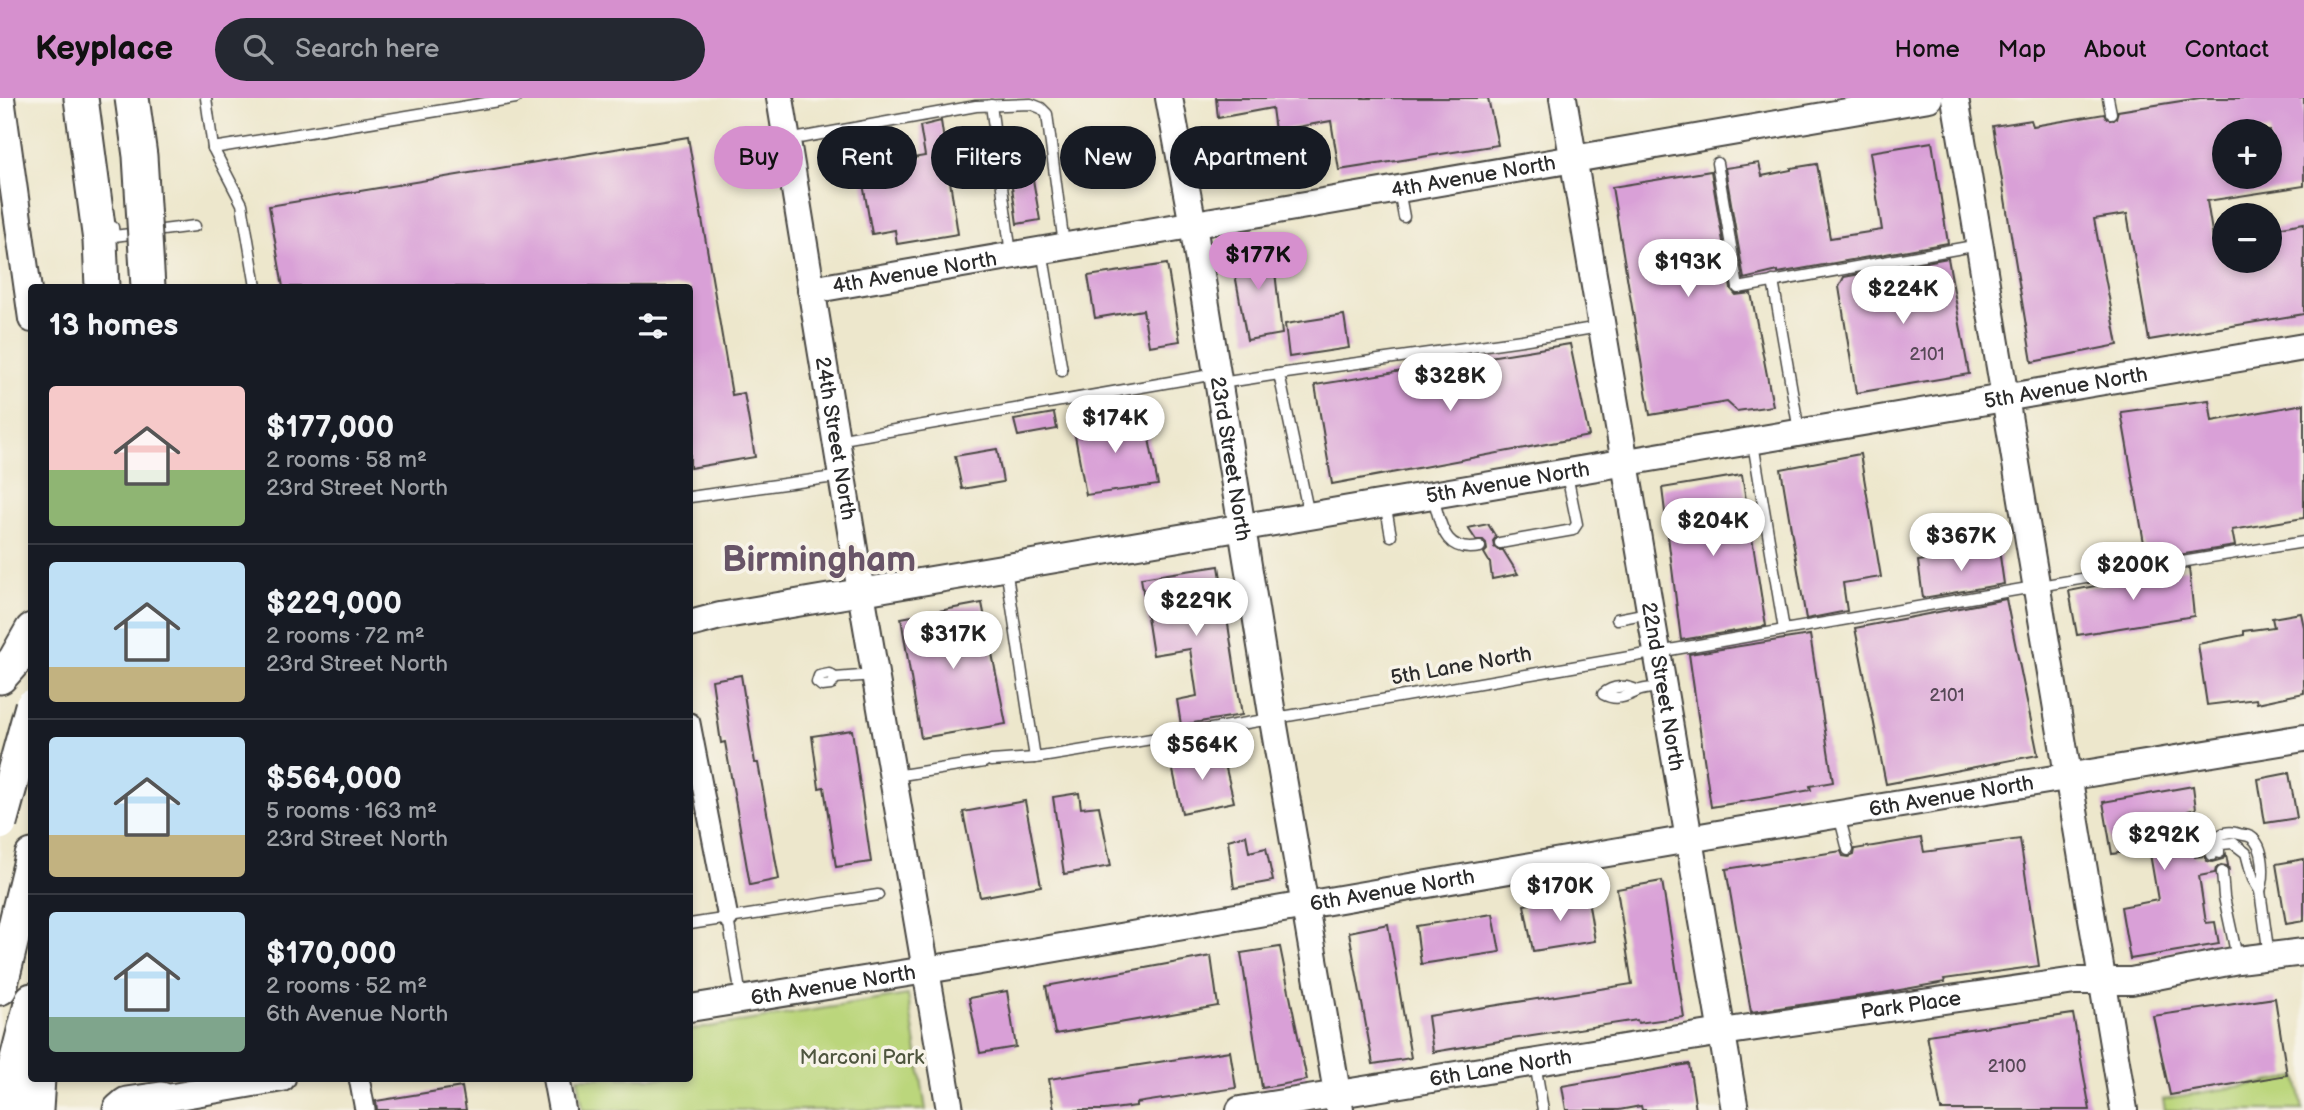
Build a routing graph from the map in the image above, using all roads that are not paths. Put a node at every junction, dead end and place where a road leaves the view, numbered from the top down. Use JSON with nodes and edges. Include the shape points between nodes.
{"nodes":[{"id":1,"x":1,"y":98,"type":"edge"},
{"id":2,"x":81,"y":98,"type":"edge"},
{"id":3,"x":132,"y":98,"type":"edge"},
{"id":4,"x":206,"y":98,"type":"edge"},
{"id":5,"x":516,"y":98,"type":"edge"},
{"id":6,"x":780,"y":98,"type":"edge"},
{"id":7,"x":1169,"y":98,"type":"edge"},
{"id":8,"x":1563,"y":98,"type":"edge"},
{"id":9,"x":1930,"y":98,"type":"edge"},
{"id":10,"x":1955,"y":98,"type":"edge"},
{"id":11,"x":2108,"y":98,"type":"edge"},
{"id":12,"x":991,"y":106,"type":"junction"},
{"id":13,"x":2111,"y":113,"type":"dead end"},
{"id":14,"x":785,"y":126,"type":"edge"},
{"id":15,"x":3,"y":135,"type":"edge"},
{"id":16,"x":803,"y":137,"type":"edge"},
{"id":17,"x":213,"y":148,"type":"junction"},
{"id":18,"x":1573,"y":159,"type":"junction"},
{"id":19,"x":1717,"y":163,"type":"dead end"},
{"id":20,"x":796,"y":189,"type":"edge"},
{"id":21,"x":1399,"y":189,"type":"junction"},
{"id":22,"x":1404,"y":217,"type":"dead end"},
{"id":23,"x":112,"y":223,"type":"dead end"},
{"id":24,"x":1193,"y":225,"type":"junction"},
{"id":25,"x":195,"y":226,"type":"dead end"},
{"id":26,"x":151,"y":231,"type":"junction"},
{"id":27,"x":1979,"y":245,"type":"junction"},
{"id":28,"x":1053,"y":249,"type":"junction"},
{"id":29,"x":1011,"y":256,"type":"junction"},
{"id":30,"x":1773,"y":281,"type":"junction"},
{"id":31,"x":102,"y":284,"type":"edge"},
{"id":32,"x":148,"y":284,"type":"edge"},
{"id":33,"x":158,"y":284,"type":"edge"},
{"id":34,"x":255,"y":284,"type":"edge"},
{"id":35,"x":811,"y":290,"type":"junction"},
{"id":36,"x":28,"y":293,"type":"edge"},
{"id":37,"x":1602,"y":326,"type":"junction"},
{"id":38,"x":2304,"y":346,"type":"edge"},
{"id":39,"x":1062,"y":371,"type":"dead end"},
{"id":40,"x":1279,"y":374,"type":"junction"},
{"id":41,"x":1218,"y":379,"type":"junction"},
{"id":42,"x":2004,"y":397,"type":"junction"},
{"id":43,"x":1799,"y":432,"type":"junction"},
{"id":44,"x":1752,"y":439,"type":"junction"},
{"id":45,"x":837,"y":440,"type":"junction"},
{"id":46,"x":1624,"y":461,"type":"junction"},
{"id":47,"x":1566,"y":471,"type":"junction"},
{"id":48,"x":843,"y":476,"type":"junction"},
{"id":49,"x":1432,"y":494,"type":"junction"},
{"id":50,"x":693,"y":497,"type":"edge"},
{"id":51,"x":1385,"y":502,"type":"junction"},
{"id":52,"x":1309,"y":516,"type":"junction"},
{"id":53,"x":1243,"y":527,"type":"junction"},
{"id":54,"x":1391,"y":536,"type":"dead end"},
{"id":55,"x":2304,"y":542,"type":"edge"},
{"id":56,"x":1500,"y":543,"type":"dead end"},
{"id":57,"x":1480,"y":547,"type":"dead end"},
{"id":58,"x":1006,"y":568,"type":"junction"},
{"id":59,"x":2036,"y":586,"type":"junction"},
{"id":60,"x":861,"y":592,"type":"junction"},
{"id":61,"x":1650,"y":612,"type":"junction"},
{"id":62,"x":1617,"y":619,"type":"dead end"},
{"id":63,"x":697,"y":620,"type":"edge"},
{"id":64,"x":1784,"y":630,"type":"junction"},
{"id":65,"x":28,"y":637,"type":"edge"},
{"id":66,"x":1657,"y":652,"type":"junction"},
{"id":67,"x":875,"y":675,"type":"junction"},
{"id":68,"x":0,"y":677,"type":"edge"},
{"id":69,"x":835,"y":678,"type":"dead end"},
{"id":70,"x":28,"y":695,"type":"edge"},
{"id":71,"x":0,"y":699,"type":"edge"},
{"id":72,"x":28,"y":720,"type":"edge"},
{"id":73,"x":1273,"y":720,"type":"junction"},
{"id":74,"x":693,"y":738,"type":"edge"},
{"id":75,"x":2304,"y":738,"type":"edge"},
{"id":76,"x":1035,"y":758,"type":"junction"},
{"id":77,"x":893,"y":776,"type":"junction"},
{"id":78,"x":2068,"y":777,"type":"junction"},
{"id":79,"x":1839,"y":815,"type":"junction"},
{"id":80,"x":0,"y":822,"type":"edge"},
{"id":81,"x":1689,"y":839,"type":"junction"},
{"id":82,"x":1848,"y":850,"type":"dead end"},
{"id":83,"x":28,"y":872,"type":"edge"},
{"id":84,"x":2219,"y":873,"type":"dead end"},
{"id":85,"x":2260,"y":891,"type":"junction"},
{"id":86,"x":878,"y":895,"type":"dead end"},
{"id":87,"x":1305,"y":906,"type":"junction"},
{"id":88,"x":728,"y":918,"type":"junction"},
{"id":89,"x":693,"y":924,"type":"edge"},
{"id":90,"x":2304,"y":951,"type":"edge"},
{"id":91,"x":2269,"y":956,"type":"junction"},
{"id":92,"x":2238,"y":960,"type":"junction"},
{"id":93,"x":926,"y":970,"type":"junction"},
{"id":94,"x":2101,"y":982,"type":"junction"},
{"id":95,"x":0,"y":988,"type":"edge"},
{"id":96,"x":742,"y":1000,"type":"junction"},
{"id":97,"x":693,"y":1008,"type":"edge"},
{"id":98,"x":28,"y":1016,"type":"edge"},
{"id":99,"x":1722,"y":1032,"type":"junction"},
{"id":100,"x":1535,"y":1063,"type":"junction"},
{"id":101,"x":38,"y":1082,"type":"edge"},
{"id":102,"x":255,"y":1082,"type":"edge"},
{"id":103,"x":360,"y":1082,"type":"edge"},
{"id":104,"x":557,"y":1082,"type":"edge"},
{"id":105,"x":161,"y":1096,"type":"edge"},
{"id":106,"x":1339,"y":1102,"type":"edge"},
{"id":107,"x":5,"y":1110,"type":"edge"},
{"id":108,"x":36,"y":1110,"type":"edge"},
{"id":109,"x":120,"y":1110,"type":"edge"},
{"id":110,"x":365,"y":1110,"type":"edge"},
{"id":111,"x":562,"y":1110,"type":"edge"},
{"id":112,"x":950,"y":1110,"type":"edge"},
{"id":113,"x":1240,"y":1110,"type":"edge"},
{"id":114,"x":1543,"y":1110,"type":"edge"},
{"id":115,"x":1735,"y":1110,"type":"edge"},
{"id":116,"x":2124,"y":1110,"type":"edge"}],
"edges":[{"from":1,"to":15,"type":"main road"},
{"from":2,"to":31,"type":"highway"},
{"from":3,"to":32,"type":"highway","bridge":true},
{"from":4,"to":17,"type":"lane"},
{"from":5,"to":17,"type":"lane"},
{"from":6,"to":14,"type":"main road","name":"24th Street North"},
{"from":7,"to":24,"type":"main road","name":"23rd Street North"},
{"from":8,"to":18,"type":"main road","name":"22nd Street North"},
{"from":9,"to":18,"type":"main road","name":"4th Avenue North"},
{"from":10,"to":27,"type":"main road"},
{"from":11,"to":13,"type":"lane"},
{"from":12,"to":16,"type":"lane"},
{"from":12,"to":28,"type":"lane","via":[[1031,104],[1047,114]]},
{"from":12,"to":29,"type":"lane"},
{"from":15,"to":36,"type":"main road"},
{"from":17,"to":34,"type":"lane","via":[[242,204]]},
{"from":18,"to":21,"type":"main road","name":"4th Avenue North"},
{"from":18,"to":37,"type":"main road","name":"22nd Street North"},
{"from":19,"to":30,"type":"lane","via":[[1738,288]]},
{"from":20,"to":35,"type":"main road","name":"24th Street North"},
{"from":21,"to":22,"type":"lane"},
{"from":21,"to":24,"type":"main road","name":"4th Avenue North"},
{"from":23,"to":26,"type":"lane","via":[[114,236]]},
{"from":24,"to":28,"type":"main road","name":"4th Avenue North"},
{"from":24,"to":41,"type":"main road","name":"23rd Street North"},
{"from":25,"to":26,"type":"lane"},
{"from":26,"to":33,"type":"lane"},
{"from":27,"to":30,"type":"lane"},
{"from":27,"to":42,"type":"main road"},
{"from":28,"to":29,"type":"main road","name":"4th Avenue North"},
{"from":28,"to":39,"type":"lane"},
{"from":29,"to":35,"type":"main road","name":"4th Avenue North"},
{"from":30,"to":43,"type":"lane"},
{"from":35,"to":45,"type":"main road","name":"24th Street North"},
{"from":37,"to":40,"type":"lane"},
{"from":37,"to":46,"type":"main road","name":"22nd Street North"},
{"from":38,"to":42,"type":"main road","name":"5th Avenue North"},
{"from":40,"to":41,"type":"lane"},
{"from":40,"to":52,"type":"lane"},
{"from":41,"to":45,"type":"lane"},
{"from":41,"to":53,"type":"main road","name":"23rd Street North"},
{"from":42,"to":43,"type":"main road","name":"5th Avenue North"},
{"from":42,"to":59,"type":"main road"},
{"from":43,"to":44,"type":"main road","name":"5th Avenue North"},
{"from":44,"to":46,"type":"main road","name":"5th Avenue North"},
{"from":44,"to":64,"type":"lane"},
{"from":45,"to":48,"type":"main road","name":"24th Street North"},
{"from":46,"to":47,"type":"main road","name":"5th Avenue North"},
{"from":46,"to":61,"type":"main road","name":"22nd Street North"},
{"from":47,"to":49,"type":"main road","name":"5th Avenue North"},
{"from":47,"to":56,"type":"lane","via":[[1577,524],[1573,530]]},
{"from":48,"to":50,"type":"lane"},
{"from":48,"to":60,"type":"main road","name":"24th Street North"},
{"from":49,"to":51,"type":"main road","name":"5th Avenue North"},
{"from":49,"to":57,"type":"lane","via":[[1452,544]]},
{"from":51,"to":52,"type":"main road","name":"5th Avenue North"},
{"from":51,"to":54,"type":"lane"},
{"from":52,"to":53,"type":"main road","name":"5th Avenue North"},
{"from":53,"to":58,"type":"main road","name":"5th Avenue North"},
{"from":53,"to":73,"type":"main road","name":"23rd Street North"},
{"from":55,"to":59,"type":"lane","name":"5th Lane North"},
{"from":58,"to":60,"type":"main road","name":"5th Avenue North"},
{"from":58,"to":76,"type":"lane"},
{"from":59,"to":64,"type":"lane","name":"5th Lane North"},
{"from":59,"to":78,"type":"main road"},
{"from":60,"to":63,"type":"main road","name":"5th Avenue North"},
{"from":60,"to":67,"type":"main road","name":"24th Street North"},
{"from":61,"to":62,"type":"lane"},
{"from":61,"to":66,"type":"main road","name":"22nd Street North"},
{"from":64,"to":66,"type":"lane","name":"5th Lane North"},
{"from":65,"to":68,"type":"highway"},
{"from":66,"to":73,"type":"lane","name":"5th Lane North"},
{"from":66,"to":81,"type":"main road","name":"22nd Street North","via":[[1650,689]]},
{"from":67,"to":69,"type":"lane"},
{"from":67,"to":77,"type":"main road","name":"24th Street North"},
{"from":70,"to":71,"type":"highway"},
{"from":72,"to":80,"type":"highway","bridge":true},
{"from":73,"to":76,"type":"lane","name":"5th Lane North"},
{"from":73,"to":87,"type":"main road","name":"23rd Street North"},
{"from":74,"to":88,"type":"street"},
{"from":75,"to":78,"type":"main road","name":"6th Avenue North"},
{"from":76,"to":77,"type":"lane","name":"5th Lane North"},
{"from":77,"to":93,"type":"main road","name":"24th Street North"},
{"from":78,"to":79,"type":"main road","name":"6th Avenue North"},
{"from":78,"to":94,"type":"main road"},
{"from":79,"to":81,"type":"main road","name":"6th Avenue North"},
{"from":79,"to":82,"type":"lane"},
{"from":81,"to":87,"type":"main road","name":"6th Avenue North"},
{"from":81,"to":99,"type":"main road","name":"22nd Street North"},
{"from":83,"to":95,"type":"highway"},
{"from":84,"to":92,"type":"lane"},
{"from":85,"to":85,"type":"lane","via":[[2246,853],[2233,844],[2221,844],[2216,854],[2213,840],[2234,832],[2251,837],[2259,848],[2264,880]]},
{"from":85,"to":91,"type":"lane"},
{"from":86,"to":88,"type":"lane"},
{"from":87,"to":93,"type":"main road","name":"6th Avenue North"},
{"from":87,"to":106,"type":"main road","name":"23rd Street North"},
{"from":88,"to":89,"type":"lane"},
{"from":88,"to":96,"type":"lane"},
{"from":90,"to":91,"type":"main road","name":"Park Place"},
{"from":91,"to":92,"type":"main road","name":"Park Place"},
{"from":92,"to":94,"type":"main road","name":"Park Place","via":[[2132,981]]},
{"from":93,"to":96,"type":"main road","name":"6th Avenue North"},
{"from":93,"to":112,"type":"main road","name":"24th Street North"},
{"from":94,"to":99,"type":"main road","name":"Park Place","via":[[2075,981]]},
{"from":94,"to":116,"type":"main road"},
{"from":96,"to":97,"type":"main road","name":"6th Avenue North"},
{"from":98,"to":107,"type":"highway"},
{"from":99,"to":100,"type":"main road","name":"6th Lane North"},
{"from":99,"to":115,"type":"main road","name":"22nd Street North"},
{"from":100,"to":106,"type":"main road","name":"6th Lane North"},
{"from":100,"to":114,"type":"lane"},
{"from":101,"to":108,"type":"highway"},
{"from":102,"to":105,"type":"main road"},
{"from":103,"to":110,"type":"street"},
{"from":104,"to":111,"type":"main road"},
{"from":105,"to":109,"type":"highway"},
{"from":106,"to":113,"type":"main road","name":"6th Lane North"}]}
